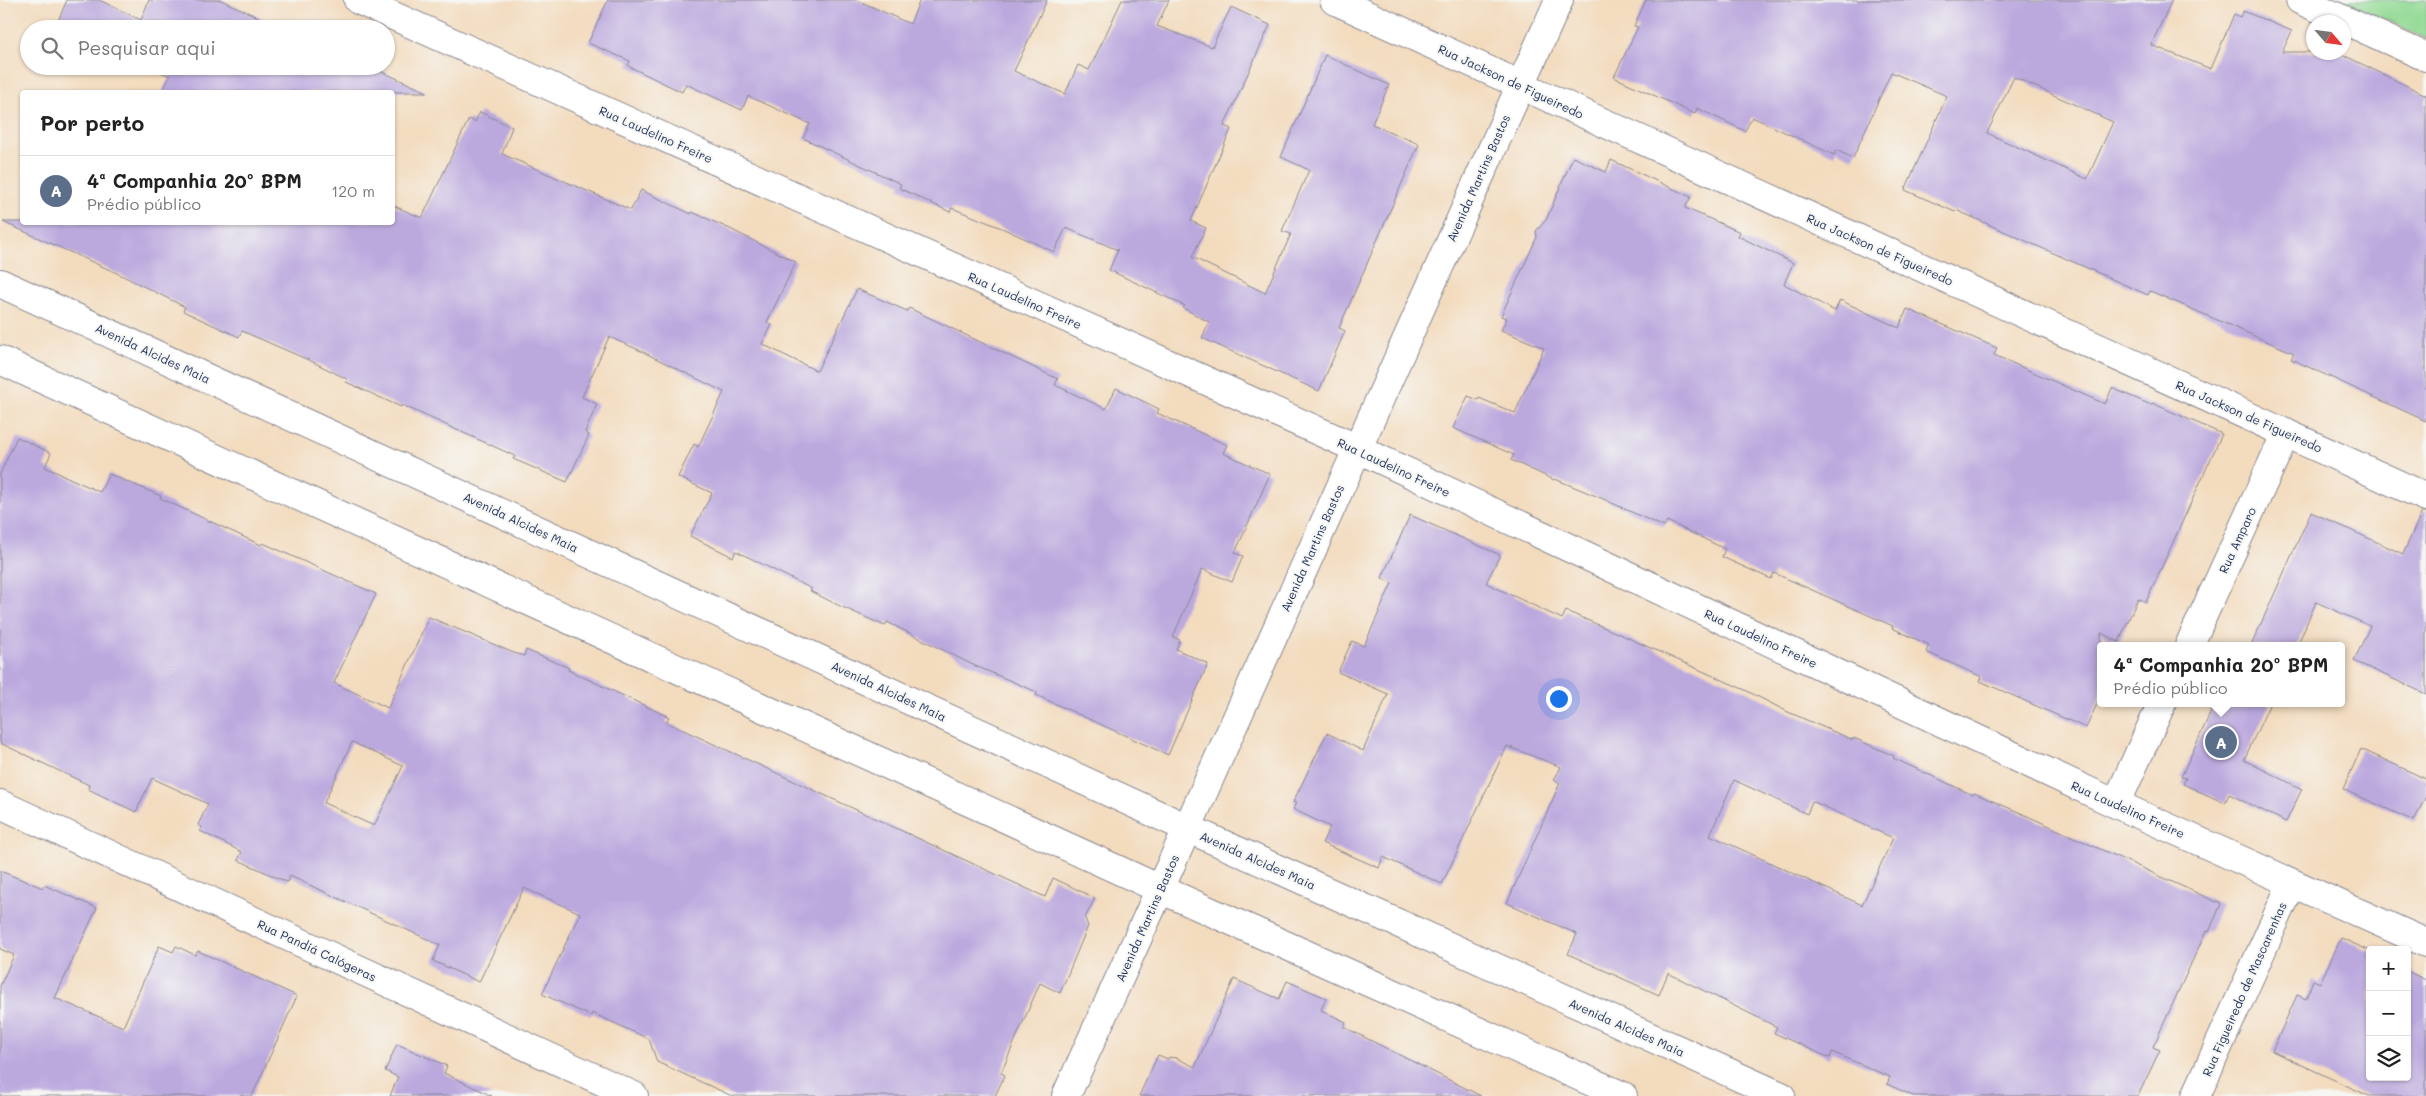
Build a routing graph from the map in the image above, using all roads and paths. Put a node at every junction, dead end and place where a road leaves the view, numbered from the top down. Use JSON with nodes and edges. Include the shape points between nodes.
{"nodes":[{"id":1,"x":358,"y":0,"type":"edge"},
{"id":2,"x":1334,"y":0,"type":"edge"},
{"id":3,"x":1559,"y":0,"type":"edge"},
{"id":4,"x":2300,"y":0,"type":"edge"},
{"id":5,"x":2426,"y":57,"type":"edge"},
{"id":6,"x":1520,"y":85,"type":"junction"},
{"id":7,"x":0,"y":283,"type":"edge"},
{"id":8,"x":0,"y":360,"type":"edge"},
{"id":9,"x":2286,"y":433,"type":"junction"},
{"id":10,"x":1356,"y":448,"type":"junction"},
{"id":11,"x":2426,"y":497,"type":"edge"},
{"id":12,"x":2191,"y":642,"type":"edge"},
{"id":13,"x":2160,"y":707,"type":"edge"},
{"id":14,"x":0,"y":804,"type":"edge"},
{"id":15,"x":2116,"y":804,"type":"junction"},
{"id":16,"x":1187,"y":828,"type":"junction"},
{"id":17,"x":2292,"y":882,"type":"junction"},
{"id":18,"x":1160,"y":889,"type":"junction"},
{"id":19,"x":2426,"y":943,"type":"edge"},
{"id":20,"x":634,"y":1096,"type":"edge"},
{"id":21,"x":1066,"y":1096,"type":"edge"},
{"id":22,"x":1623,"y":1096,"type":"edge"},
{"id":23,"x":1780,"y":1096,"type":"edge"},
{"id":24,"x":2196,"y":1096,"type":"edge"}],
"edges":[{"from":1,"to":10,"type":"street","name":"Rua Laudelino Freire"},
{"from":2,"to":6,"type":"street","name":"Rua Jackson de Figueiredo"},
{"from":3,"to":6,"type":"street","name":"Avenida Martins Bastos"},
{"from":4,"to":5,"type":"street"},
{"from":6,"to":9,"type":"street","name":"Rua Jackson de Figueiredo"},
{"from":6,"to":10,"type":"street","name":"Avenida Martins Bastos"},
{"from":7,"to":16,"type":"street","name":"Avenida Alcides Maia"},
{"from":8,"to":18,"type":"street"},
{"from":9,"to":11,"type":"street","name":"Rua Jackson de Figueiredo"},
{"from":9,"to":12,"type":"street","name":"Rua Amparo"},
{"from":10,"to":15,"type":"street","name":"Rua Laudelino Freire"},
{"from":10,"to":16,"type":"street","name":"Avenida Martins Bastos"},
{"from":13,"to":15,"type":"street"},
{"from":14,"to":20,"type":"street","name":"Rua Pandiá Calógeras"},
{"from":15,"to":17,"type":"street","name":"Rua Laudelino Freire"},
{"from":16,"to":18,"type":"street","name":"Avenida Martins Bastos"},
{"from":16,"to":23,"type":"street","name":"Avenida Alcides Maia"},
{"from":17,"to":19,"type":"street","name":"Rua Laudelino Freire"},
{"from":17,"to":24,"type":"street","name":"Rua Figueiredo de Mascarenhas"},
{"from":18,"to":21,"type":"street","name":"Avenida Martins Bastos"},
{"from":18,"to":22,"type":"street"}]}
